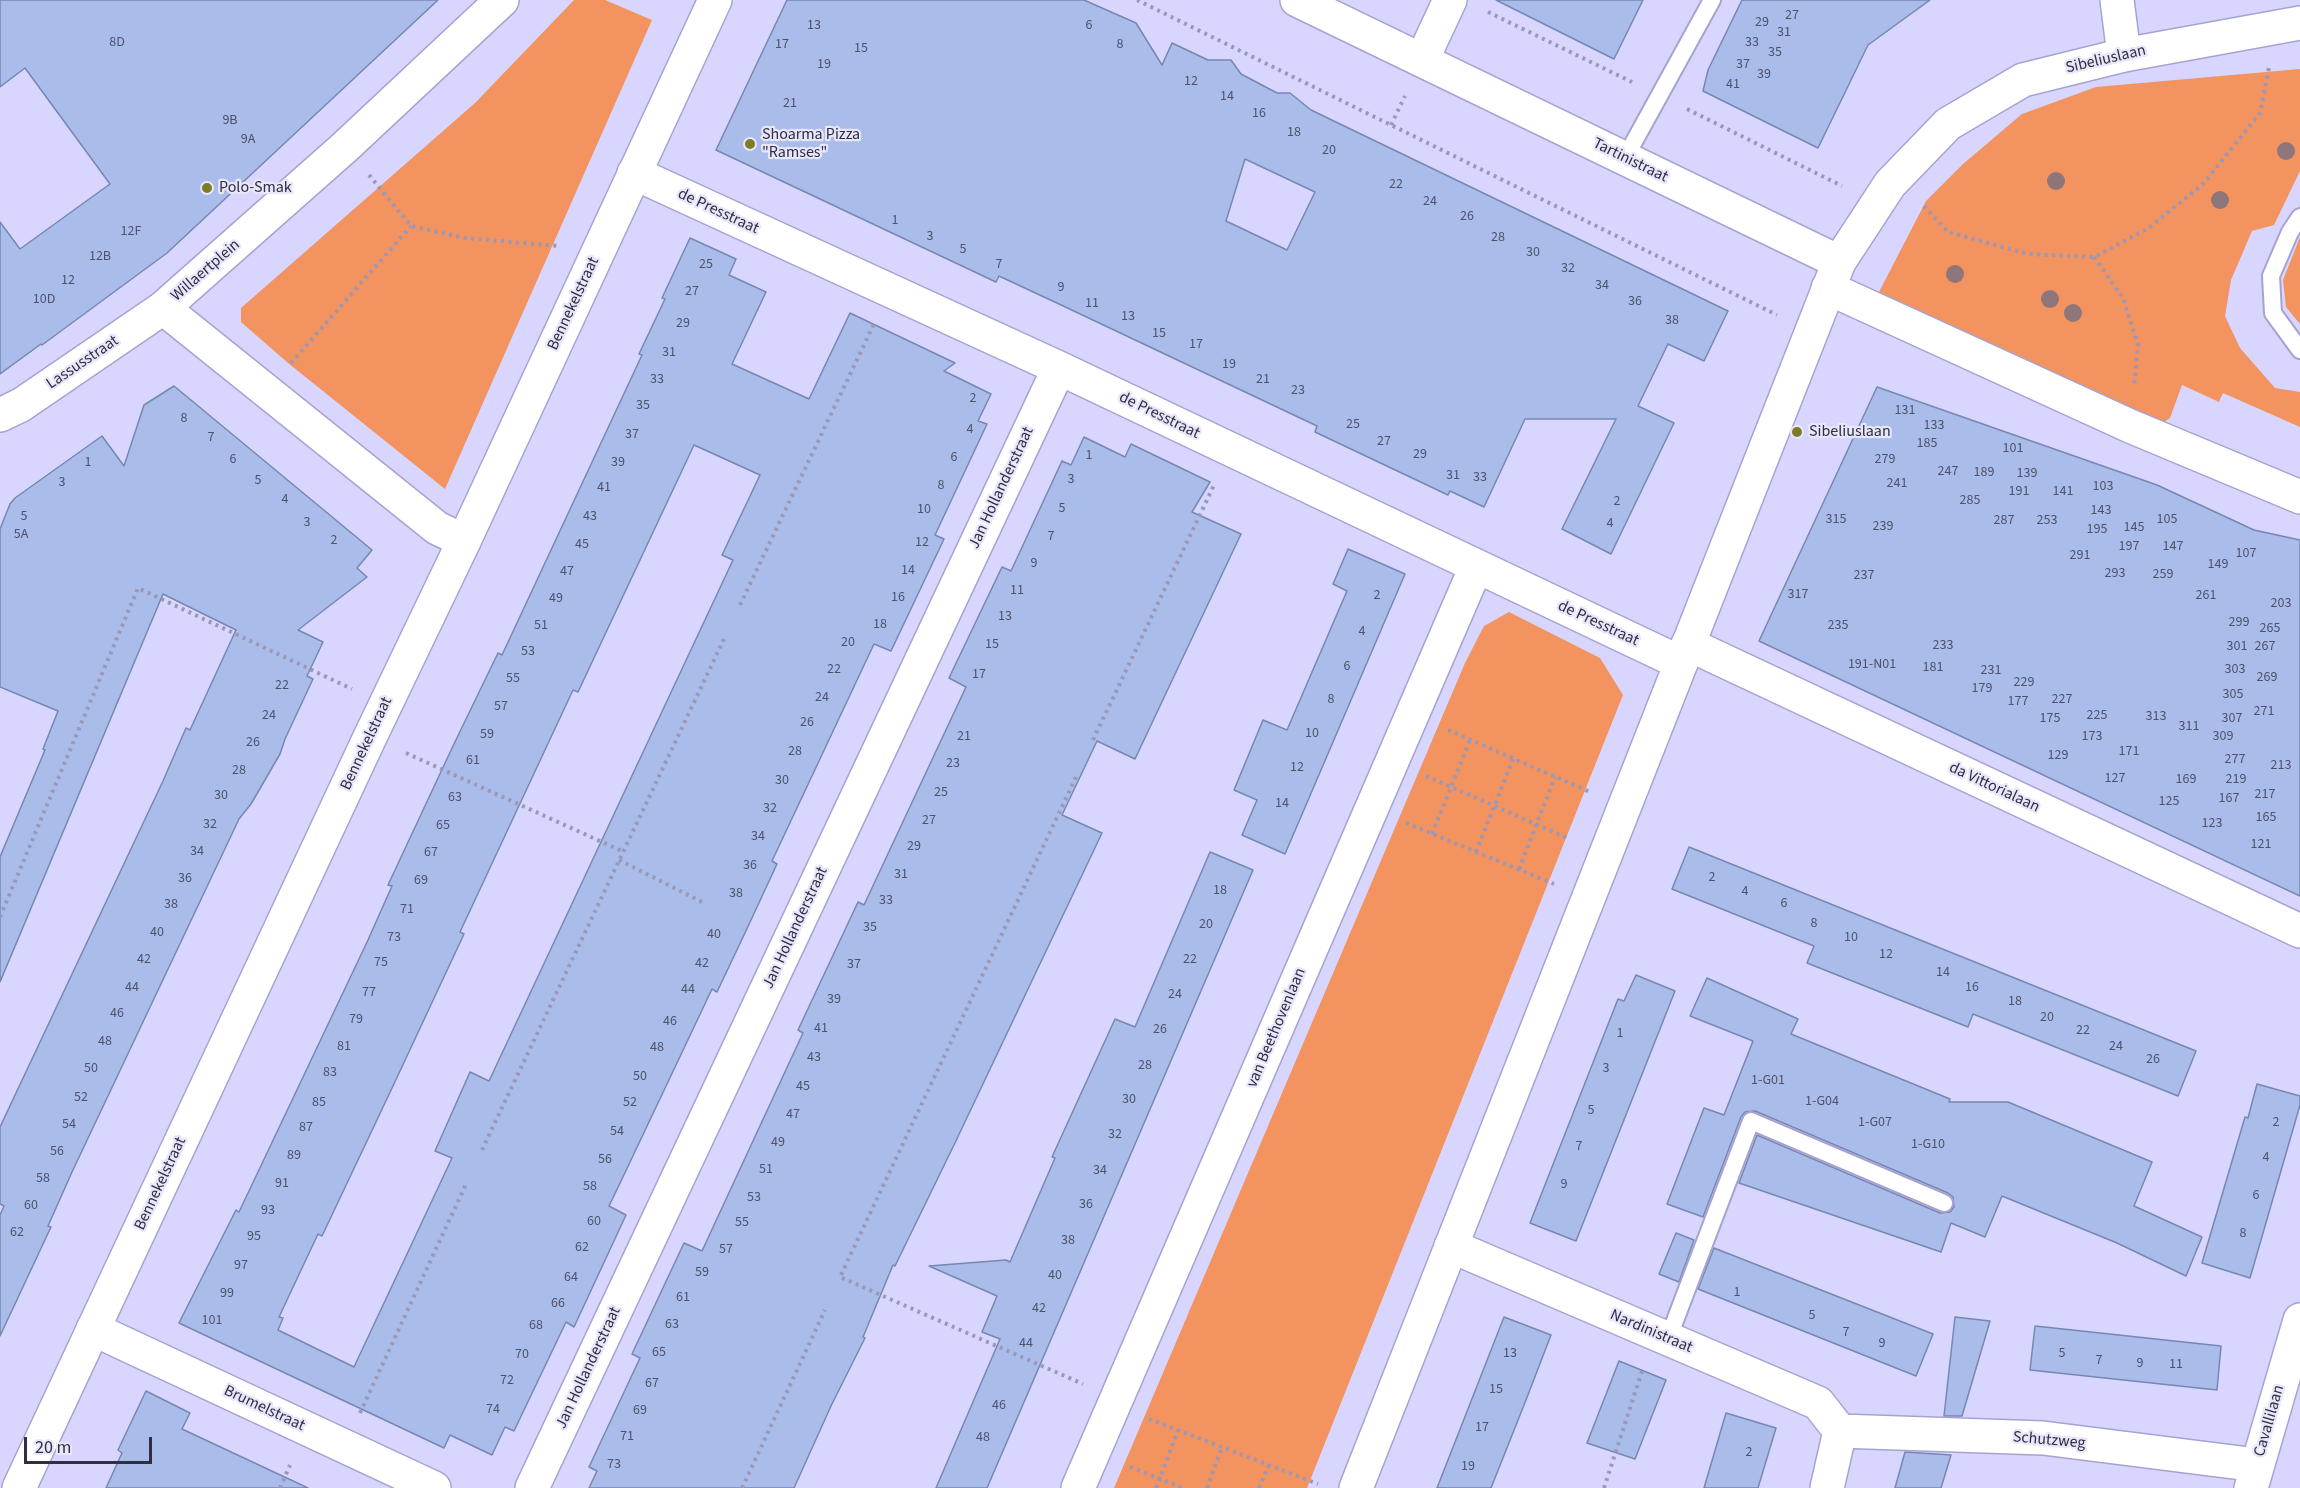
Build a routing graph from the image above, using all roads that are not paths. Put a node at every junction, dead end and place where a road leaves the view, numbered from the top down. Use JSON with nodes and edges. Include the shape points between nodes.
{"nodes":[{"id":1,"x":502,"y":0,"type":"edge"},
{"id":2,"x":1297,"y":0,"type":"edge"},
{"id":3,"x":1450,"y":0,"type":"edge"},
{"id":4,"x":1713,"y":0,"type":"edge"},
{"id":5,"x":2118,"y":0,"type":"edge"},
{"id":6,"x":707,"y":3,"type":"edge"},
{"id":7,"x":2288,"y":25,"type":"edge"},
{"id":8,"x":2124,"y":55,"type":"junction"},
{"id":9,"x":1422,"y":60,"type":"junction"},
{"id":10,"x":1625,"y":158,"type":"junction"},
{"id":11,"x":634,"y":173,"type":"junction"},
{"id":12,"x":2300,"y":218,"type":"edge"},
{"id":13,"x":1834,"y":275,"type":"junction"},
{"id":14,"x":163,"y":308,"type":"junction"},
{"id":15,"x":2300,"y":350,"type":"edge"},
{"id":16,"x":1059,"y":368,"type":"junction"},
{"id":17,"x":0,"y":415,"type":"edge"},
{"id":18,"x":2300,"y":497,"type":"edge"},
{"id":19,"x":464,"y":541,"type":"junction"},
{"id":20,"x":1476,"y":567,"type":"junction"},
{"id":21,"x":1685,"y":654,"type":"junction"},
{"id":22,"x":2300,"y":931,"type":"edge"},
{"id":23,"x":1944,"y":1203,"type":"dead end"},
{"id":24,"x":1452,"y":1246,"type":"junction"},
{"id":25,"x":2300,"y":1320,"type":"edge"},
{"id":26,"x":93,"y":1329,"type":"junction"},
{"id":27,"x":1661,"y":1336,"type":"junction"},
{"id":28,"x":1840,"y":1431,"type":"junction"},
{"id":29,"x":2254,"y":1477,"type":"edge"},
{"id":30,"x":19,"y":1488,"type":"edge"},
{"id":31,"x":434,"y":1488,"type":"edge"},
{"id":32,"x":532,"y":1488,"type":"edge"},
{"id":33,"x":1078,"y":1488,"type":"edge"},
{"id":34,"x":1356,"y":1488,"type":"edge"},
{"id":35,"x":1827,"y":1488,"type":"edge"}],
"edges":[{"from":1,"to":14,"type":"street","name":"Willaertplein","via":[[345,147]]},
{"from":2,"to":9,"type":"street","name":"Tartinistraat"},
{"from":3,"to":9,"type":"street"},
{"from":4,"to":10,"type":"lane"},
{"from":5,"to":8,"type":"street"},
{"from":6,"to":11,"type":"street","name":"Bennekelstraat"},
{"from":7,"to":8,"type":"street","name":"Sibeliuslaan"},
{"from":8,"to":13,"type":"street","name":"Sibeliuslaan","via":[[2023,80],[1948,124],[1890,184]]},
{"from":9,"to":10,"type":"street","name":"Tartinistraat"},
{"from":10,"to":13,"type":"street","name":"Tartinistraat"},
{"from":11,"to":16,"type":"street","name":"de Presstraat"},
{"from":11,"to":19,"type":"street","name":"Bennekelstraat"},
{"from":12,"to":15,"type":"lane","via":[[2271,276],[2273,313]]},
{"from":13,"to":18,"type":"street","via":[[2130,426]]},
{"from":13,"to":21,"type":"street","name":"Sibeliuslaan"},
{"from":14,"to":17,"type":"street","name":"Lassusstraat","via":[[21,405]]},
{"from":14,"to":19,"type":"street","name":"Willaertplein","via":[[438,528]]},
{"from":16,"to":20,"type":"street","name":"de Presstraat"},
{"from":16,"to":32,"type":"street","name":"Jan Hollanderstraat"},
{"from":19,"to":26,"type":"street","name":"Bennekelstraat"},
{"from":20,"to":21,"type":"street","name":"de Presstraat"},
{"from":20,"to":33,"type":"street","name":"van Beethovenlaan"},
{"from":21,"to":22,"type":"street","name":"da Vittorialaan"},
{"from":21,"to":24,"type":"street"},
{"from":23,"to":27,"type":"lane","via":[[1751,1121]]},
{"from":24,"to":27,"type":"street","name":"Nardinistraat"},
{"from":24,"to":34,"type":"street"},
{"from":25,"to":29,"type":"street","name":"Cavallilaan"},
{"from":26,"to":30,"type":"street","name":"Bennekelstraat"},
{"from":26,"to":31,"type":"street","name":"Brumelstraat"},
{"from":27,"to":28,"type":"street","name":"Nardinistraat","via":[[1818,1403]]},
{"from":28,"to":29,"type":"street","name":"Schutzweg","via":[[2043,1438]]},
{"from":28,"to":35,"type":"street"}]}
